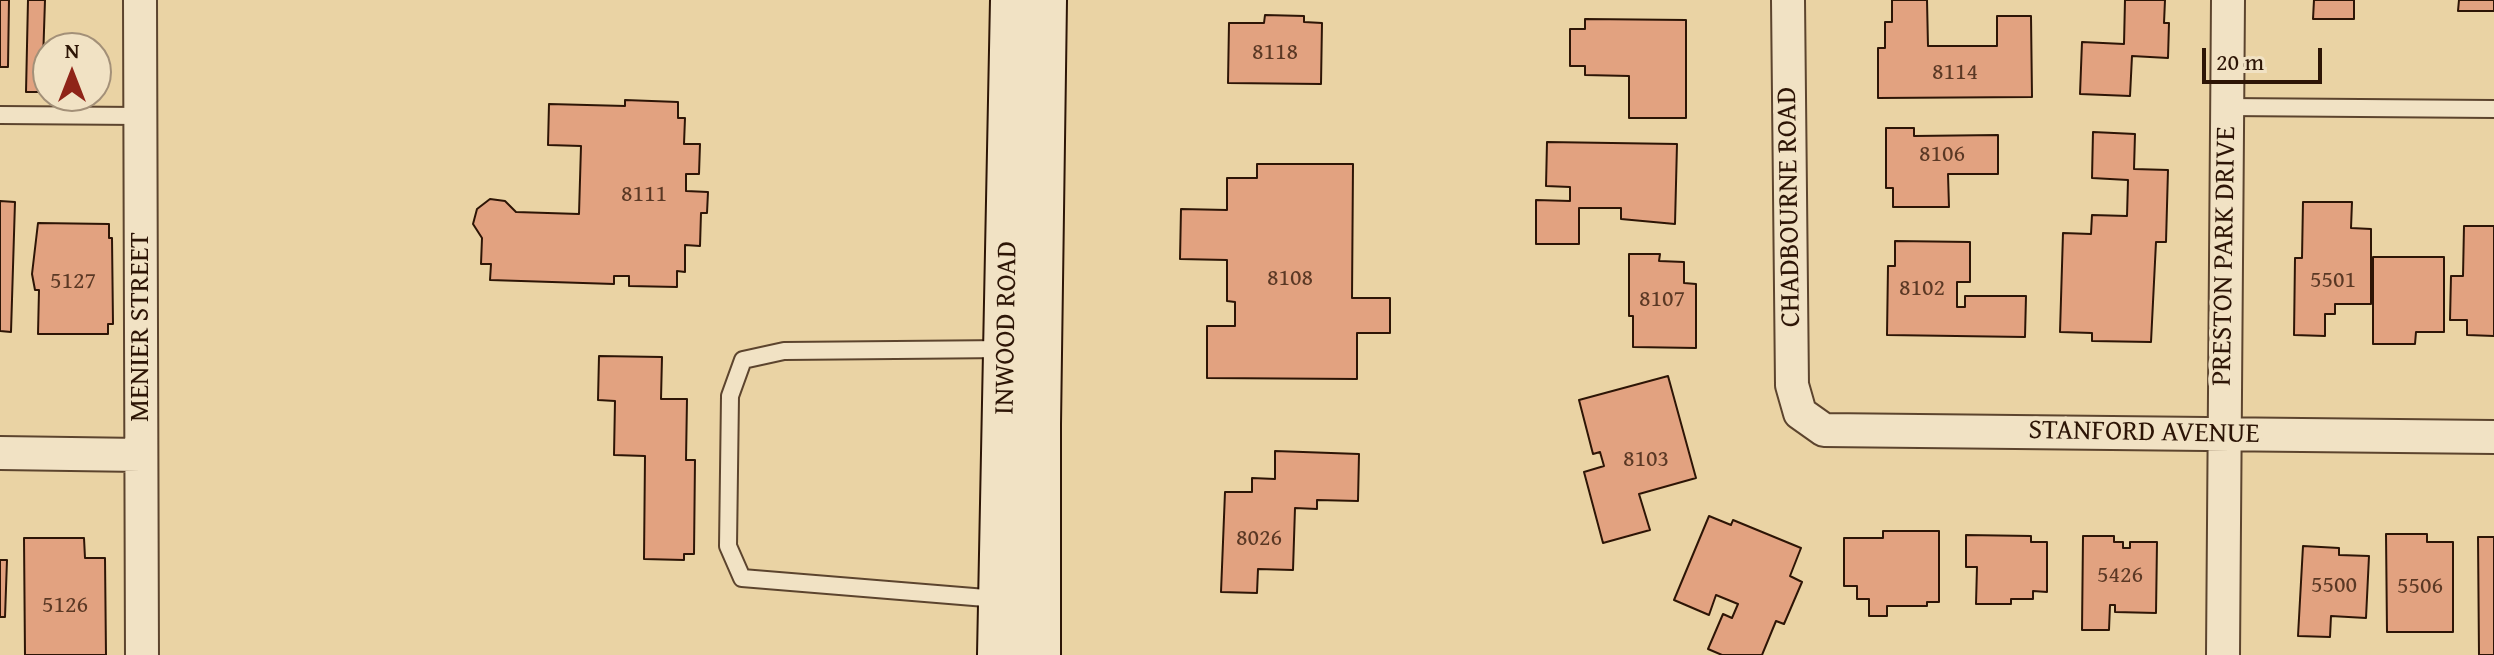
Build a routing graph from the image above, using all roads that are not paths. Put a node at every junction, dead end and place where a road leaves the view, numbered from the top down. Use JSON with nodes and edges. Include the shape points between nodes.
{"nodes":[{"id":1,"x":140,"y":0,"type":"edge"},
{"id":2,"x":1013,"y":0,"type":"edge"},
{"id":3,"x":1044,"y":0,"type":"edge"},
{"id":4,"x":1788,"y":0,"type":"edge"},
{"id":5,"x":2228,"y":0,"type":"edge"},
{"id":6,"x":2227,"y":107,"type":"junction"},
{"id":7,"x":2494,"y":109,"type":"edge"},
{"id":8,"x":0,"y":115,"type":"edge"},
{"id":9,"x":140,"y":116,"type":"junction"},
{"id":10,"x":1007,"y":349,"type":"junction"},
{"id":11,"x":1800,"y":413,"type":"joint"},
{"id":12,"x":2223,"y":434,"type":"junction"},
{"id":13,"x":2494,"y":437,"type":"edge"},
{"id":14,"x":0,"y":453,"type":"edge"},
{"id":15,"x":141,"y":455,"type":"junction"},
{"id":16,"x":1001,"y":600,"type":"junction"},
{"id":17,"x":142,"y":655,"type":"edge"},
{"id":18,"x":1000,"y":655,"type":"edge"},
{"id":19,"x":1038,"y":655,"type":"edge"},
{"id":20,"x":2223,"y":655,"type":"edge"}],
"edges":[{"from":1,"to":9,"type":"street","name":"MENIER STREET"},
{"from":2,"to":10,"type":"main road","name":"INWOOD ROAD"},
{"from":3,"to":19,"type":"main road","name":"INWOOD ROAD"},
{"from":4,"to":11,"type":"street","name":"CHADBOURNE ROAD","via":[[1792,385]]},
{"from":5,"to":6,"type":"street","name":"PRESTON PARK DRIVE"},
{"from":6,"to":7,"type":"lane"},
{"from":6,"to":12,"type":"street","name":"PRESTON PARK DRIVE"},
{"from":8,"to":9,"type":"lane"},
{"from":9,"to":15,"type":"street","name":"MENIER STREET"},
{"from":10,"to":16,"type":"main road","name":"INWOOD ROAD"},
{"from":10,"to":16,"type":"lane","via":[[784,351],[743,360],[730,396],[728,546],[742,578]]},
{"from":11,"to":12,"type":"street","name":"STANFORD AVENUE","via":[[1824,430]]},
{"from":12,"to":13,"type":"street","name":"STANFORD AVENUE"},
{"from":12,"to":20,"type":"street","name":"PRESTON PARK DRIVE"},
{"from":14,"to":15,"type":"street"},
{"from":15,"to":17,"type":"street","name":"MENIER STREET"},
{"from":16,"to":18,"type":"main road","name":"INWOOD ROAD"}]}
